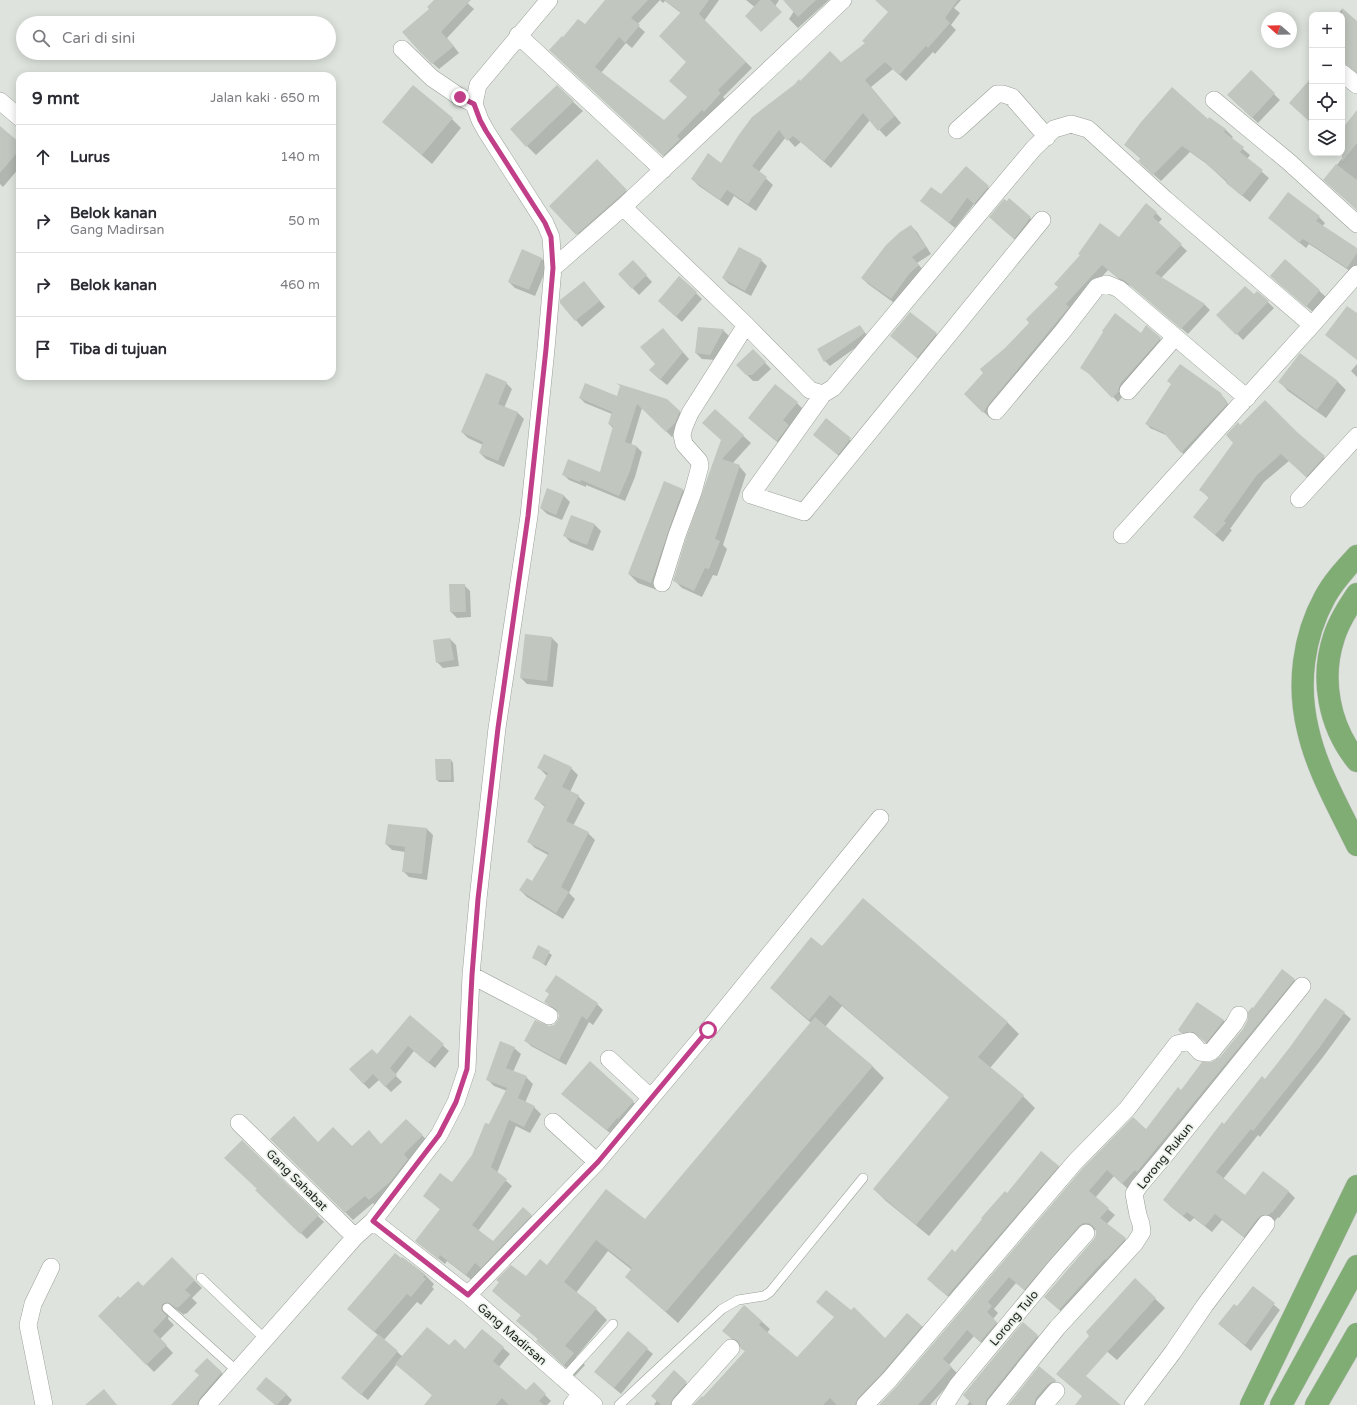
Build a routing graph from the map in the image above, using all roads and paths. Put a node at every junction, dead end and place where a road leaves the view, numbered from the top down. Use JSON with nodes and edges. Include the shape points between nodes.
{"nodes":[{"id":1,"x":549,"y":0,"type":"edge"},
{"id":2,"x":835,"y":3,"type":"edge"},
{"id":3,"x":518,"y":35,"type":"junction"},
{"id":4,"x":402,"y":49,"type":"dead end"},
{"id":5,"x":1345,"y":75,"type":"edge"},
{"id":6,"x":1357,"y":85,"type":"edge"},
{"id":7,"x":1214,"y":100,"type":"dead end"},
{"id":8,"x":0,"y":101,"type":"edge"},
{"id":9,"x":474,"y":104,"type":"junction"},
{"id":10,"x":16,"y":115,"type":"edge"},
{"id":11,"x":957,"y":130,"type":"dead end"},
{"id":12,"x":1047,"y":137,"type":"junction"},
{"id":13,"x":663,"y":170,"type":"junction"},
{"id":14,"x":624,"y":207,"type":"junction"},
{"id":15,"x":1042,"y":220,"type":"dead end"},
{"id":16,"x":1357,"y":224,"type":"edge"},
{"id":17,"x":553,"y":268,"type":"junction"},
{"id":18,"x":1357,"y":274,"type":"edge"},
{"id":19,"x":746,"y":325,"type":"junction"},
{"id":20,"x":1312,"y":326,"type":"junction"},
{"id":21,"x":1175,"y":337,"type":"junction"},
{"id":22,"x":1128,"y":391,"type":"dead end"},
{"id":23,"x":823,"y":394,"type":"junction"},
{"id":24,"x":1246,"y":398,"type":"junction"},
{"id":25,"x":996,"y":411,"type":"dead end"},
{"id":26,"x":1357,"y":436,"type":"edge"},
{"id":27,"x":1299,"y":499,"type":"dead end"},
{"id":28,"x":1122,"y":535,"type":"dead end"},
{"id":29,"x":1357,"y":556,"type":"edge"},
{"id":30,"x":662,"y":583,"type":"dead end"},
{"id":31,"x":1357,"y":594,"type":"edge"},
{"id":32,"x":1357,"y":761,"type":"edge"},
{"id":33,"x":880,"y":818,"type":"dead end"},
{"id":34,"x":1357,"y":845,"type":"edge"},
{"id":35,"x":472,"y":975,"type":"junction"},
{"id":36,"x":1302,"y":986,"type":"dead end"},
{"id":37,"x":1239,"y":1015,"type":"dead end"},
{"id":38,"x":549,"y":1016,"type":"dead end"},
{"id":39,"x":609,"y":1059,"type":"dead end"},
{"id":40,"x":651,"y":1098,"type":"junction"},
{"id":41,"x":553,"y":1122,"type":"dead end"},
{"id":42,"x":239,"y":1123,"type":"dead end"},
{"id":43,"x":598,"y":1162,"type":"junction"},
{"id":44,"x":863,"y":1178,"type":"dead end"},
{"id":45,"x":1357,"y":1186,"type":"edge"},
{"id":46,"x":373,"y":1221,"type":"junction"},
{"id":47,"x":1266,"y":1224,"type":"dead end"},
{"id":48,"x":1086,"y":1234,"type":"dead end"},
{"id":49,"x":355,"y":1237,"type":"junction"},
{"id":50,"x":1357,"y":1266,"type":"edge"},
{"id":51,"x":51,"y":1267,"type":"dead end"},
{"id":52,"x":201,"y":1278,"type":"dead end"},
{"id":53,"x":468,"y":1295,"type":"junction"},
{"id":54,"x":167,"y":1308,"type":"dead end"},
{"id":55,"x":613,"y":1324,"type":"dead end"},
{"id":56,"x":1357,"y":1334,"type":"edge"},
{"id":57,"x":265,"y":1339,"type":"junction"},
{"id":58,"x":731,"y":1348,"type":"dead end"},
{"id":59,"x":237,"y":1371,"type":"junction"},
{"id":60,"x":563,"y":1379,"type":"junction"},
{"id":61,"x":1056,"y":1391,"type":"dead end"},
{"id":62,"x":582,"y":1402,"type":"edge"},
{"id":63,"x":44,"y":1405,"type":"edge"},
{"id":64,"x":207,"y":1405,"type":"edge"},
{"id":65,"x":619,"y":1405,"type":"edge"},
{"id":66,"x":680,"y":1405,"type":"edge"},
{"id":67,"x":865,"y":1405,"type":"edge"},
{"id":68,"x":945,"y":1405,"type":"edge"},
{"id":69,"x":995,"y":1405,"type":"edge"},
{"id":70,"x":1044,"y":1405,"type":"edge"},
{"id":71,"x":1133,"y":1405,"type":"edge"},
{"id":72,"x":1252,"y":1405,"type":"edge"},
{"id":73,"x":1281,"y":1405,"type":"edge"},
{"id":74,"x":1316,"y":1405,"type":"edge"}],
"edges":[{"from":1,"to":3,"type":"street"},
{"from":2,"to":13,"type":"street"},
{"from":3,"to":9,"type":"street","via":[[478,85]]},
{"from":3,"to":13,"type":"street"},
{"from":4,"to":9,"type":"street","via":[[432,78]]},
{"from":5,"to":6,"type":"street"},
{"from":7,"to":16,"type":"street","via":[[1289,162]]},
{"from":8,"to":10,"type":"street"},
{"from":9,"to":17,"type":"street","via":[[486,131],[545,223],[551,237]]},
{"from":11,"to":12,"type":"street","via":[[997,94],[1003,94],[1012,97]]},
{"from":12,"to":20,"type":"street","via":[[1054,129],[1071,124],[1088,129]]},
{"from":12,"to":23,"type":"street","via":[[1034,148],[833,388]]},
{"from":13,"to":14,"type":"street"},
{"from":14,"to":17,"type":"street"},
{"from":14,"to":19,"type":"street"},
{"from":15,"to":23,"type":"street","via":[[804,512],[751,495]]},
{"from":17,"to":35,"type":"street","via":[[528,516],[498,728]]},
{"from":18,"to":20,"type":"street"},
{"from":19,"to":23,"type":"street","via":[[810,390]]},
{"from":19,"to":30,"type":"street","via":[[690,413],[684,427],[684,444],[700,466]]},
{"from":20,"to":24,"type":"street"},
{"from":21,"to":22,"type":"street"},
{"from":21,"to":24,"type":"street"},
{"from":21,"to":25,"type":"street","via":[[1120,289],[1107,284],[1097,287]]},
{"from":24,"to":28,"type":"street"},
{"from":26,"to":27,"type":"street"},
{"from":29,"to":34,"type":"highway","via":[[1325,596],[1316,617],[1305,651],[1303,705],[1314,751]]},
{"from":31,"to":32,"type":"highway","via":[[1344,612],[1334,636],[1328,664],[1328,691],[1332,714],[1340,734]]},
{"from":33,"to":40,"type":"street"},
{"from":35,"to":38,"type":"street"},
{"from":35,"to":46,"type":"street","via":[[467,1069],[456,1102],[439,1135]]},
{"from":36,"to":69,"type":"street","name":"Lorong Rukun","via":[[1139,1186],[1134,1194],[1142,1232],[1135,1243],[1057,1328]]},
{"from":37,"to":67,"type":"street","via":[[1207,1053],[1200,1052],[1190,1041],[1177,1044],[1127,1109],[1074,1162]]},
{"from":39,"to":40,"type":"street"},
{"from":40,"to":43,"type":"street"},
{"from":41,"to":43,"type":"street"},
{"from":42,"to":49,"type":"street","name":"Gang Sahabat"},
{"from":43,"to":53,"type":"street"},
{"from":44,"to":65,"type":"lane","via":[[770,1292],[760,1297],[738,1300],[722,1309]]},
{"from":45,"to":72,"type":"highway"},
{"from":46,"to":49,"type":"street"},
{"from":46,"to":53,"type":"street","name":"Gang Madirsan"},
{"from":47,"to":71,"type":"street"},
{"from":48,"to":68,"type":"street","name":"Lorong Tulo","via":[[957,1386]]},
{"from":49,"to":57,"type":"street"},
{"from":50,"to":73,"type":"highway"},
{"from":51,"to":63,"type":"street","via":[[33,1304],[28,1325]]},
{"from":52,"to":57,"type":"lane"},
{"from":53,"to":60,"type":"street","name":"Gang Madirsan"},
{"from":54,"to":59,"type":"lane"},
{"from":55,"to":60,"type":"lane"},
{"from":56,"to":74,"type":"highway"},
{"from":57,"to":59,"type":"street"},
{"from":58,"to":66,"type":"street"},
{"from":59,"to":64,"type":"street"},
{"from":60,"to":62,"type":"street","name":"Gang Madirsan"},
{"from":61,"to":70,"type":"street"}]}
